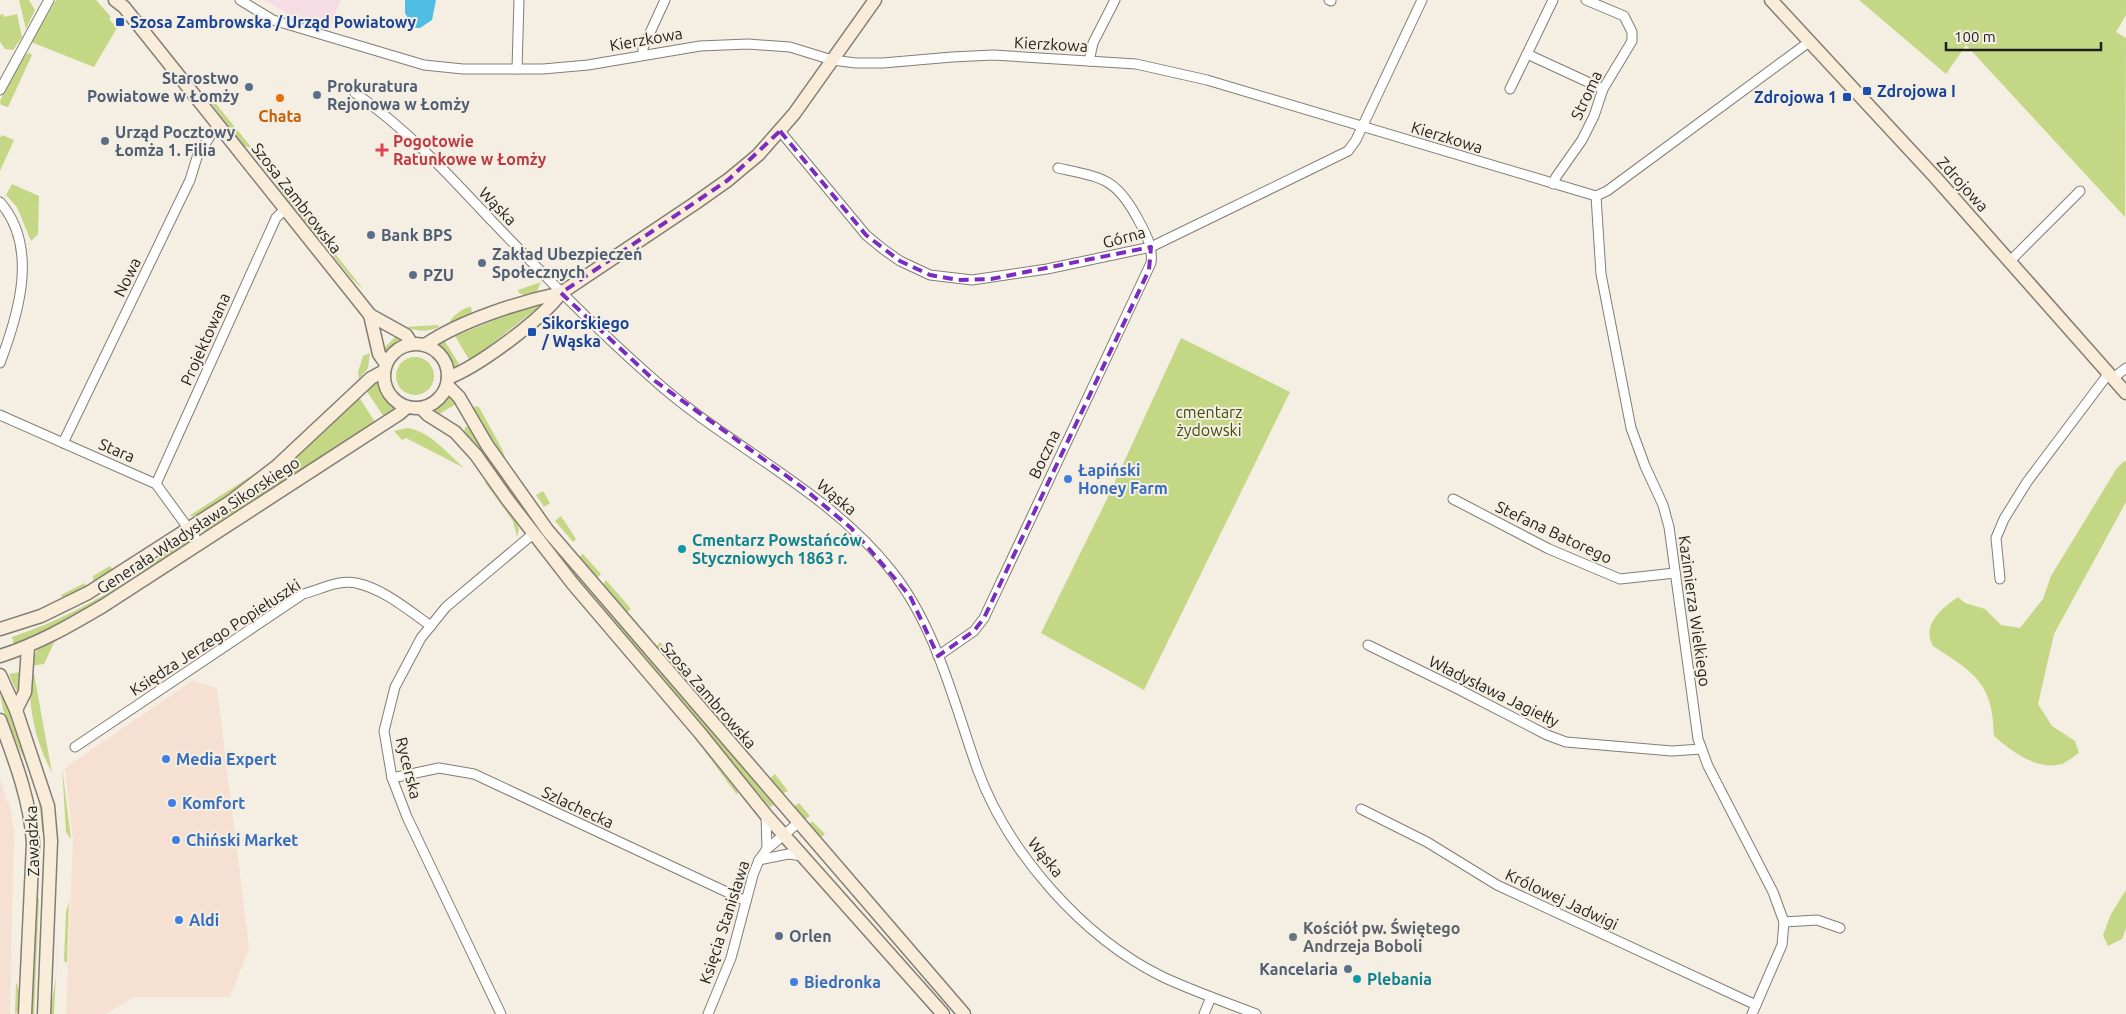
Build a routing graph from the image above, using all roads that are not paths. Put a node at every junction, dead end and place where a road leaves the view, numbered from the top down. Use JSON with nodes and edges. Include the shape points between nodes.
{"nodes":[{"id":1,"x":49,"y":0,"type":"edge"},
{"id":2,"x":240,"y":0,"type":"edge"},
{"id":3,"x":519,"y":0,"type":"edge"},
{"id":4,"x":665,"y":0,"type":"edge"},
{"id":5,"x":875,"y":0,"type":"edge"},
{"id":6,"x":1115,"y":0,"type":"edge"},
{"id":7,"x":1422,"y":0,"type":"edge"},
{"id":8,"x":1553,"y":0,"type":"edge"},
{"id":9,"x":1586,"y":0,"type":"edge"},
{"id":10,"x":1771,"y":0,"type":"edge"},
{"id":11,"x":119,"y":2,"type":"edge"},
{"id":12,"x":1809,"y":42,"type":"junction"},
{"id":13,"x":1527,"y":54,"type":"junction"},
{"id":14,"x":643,"y":55,"type":"junction"},
{"id":15,"x":832,"y":60,"type":"junction"},
{"id":16,"x":1089,"y":61,"type":"junction"},
{"id":17,"x":516,"y":69,"type":"junction"},
{"id":18,"x":1510,"y":89,"type":"dead end"},
{"id":19,"x":1604,"y":89,"type":"junction"},
{"id":20,"x":0,"y":90,"type":"edge"},
{"id":21,"x":355,"y":93,"type":"dead end"},
{"id":22,"x":218,"y":125,"type":"junction"},
{"id":23,"x":1363,"y":127,"type":"junction"},
{"id":24,"x":780,"y":131,"type":"junction"},
{"id":25,"x":1058,"y":168,"type":"dead end"},
{"id":26,"x":1553,"y":184,"type":"junction"},
{"id":27,"x":2080,"y":191,"type":"dead end"},
{"id":28,"x":1596,"y":196,"type":"junction"},
{"id":29,"x":0,"y":202,"type":"edge"},
{"id":30,"x":285,"y":209,"type":"junction"},
{"id":31,"x":1151,"y":246,"type":"junction"},
{"id":32,"x":2010,"y":261,"type":"junction"},
{"id":33,"x":560,"y":293,"type":"junction"},
{"id":34,"x":370,"y":315,"type":"junction"},
{"id":35,"x":409,"y":340,"type":"junction"},
{"id":36,"x":430,"y":341,"type":"junction"},
{"id":37,"x":0,"y":363,"type":"edge"},
{"id":38,"x":383,"y":363,"type":"junction"},
{"id":39,"x":2126,"y":368,"type":"edge"},
{"id":40,"x":464,"y":372,"type":"junction"},
{"id":41,"x":2111,"y":375,"type":"junction"},
{"id":42,"x":371,"y":378,"type":"junction"},
{"id":43,"x":447,"y":382,"type":"junction"},
{"id":44,"x":2126,"y":393,"type":"edge"},
{"id":45,"x":459,"y":397,"type":"junction"},
{"id":46,"x":403,"y":411,"type":"junction"},
{"id":47,"x":424,"y":411,"type":"junction"},
{"id":48,"x":0,"y":415,"type":"edge"},
{"id":49,"x":472,"y":419,"type":"junction"},
{"id":50,"x":455,"y":432,"type":"junction"},
{"id":51,"x":63,"y":443,"type":"junction"},
{"id":52,"x":156,"y":484,"type":"junction"},
{"id":53,"x":1453,"y":499,"type":"dead end"},
{"id":54,"x":189,"y":529,"type":"junction"},
{"id":55,"x":533,"y":534,"type":"junction"},
{"id":56,"x":198,"y":544,"type":"junction"},
{"id":57,"x":1675,"y":573,"type":"junction"},
{"id":58,"x":2000,"y":579,"type":"dead end"},
{"id":59,"x":431,"y":626,"type":"junction"},
{"id":60,"x":0,"y":629,"type":"edge"},
{"id":61,"x":1368,"y":646,"type":"dead end"},
{"id":62,"x":28,"y":647,"type":"junction"},
{"id":63,"x":0,"y":656,"type":"edge"},
{"id":64,"x":938,"y":656,"type":"junction"},
{"id":65,"x":0,"y":676,"type":"edge"},
{"id":66,"x":16,"y":710,"type":"junction"},
{"id":67,"x":0,"y":720,"type":"edge"},
{"id":68,"x":75,"y":747,"type":"dead end"},
{"id":69,"x":1701,"y":749,"type":"junction"},
{"id":70,"x":392,"y":778,"type":"junction"},
{"id":71,"x":1361,"y":809,"type":"dead end"},
{"id":72,"x":766,"y":815,"type":"junction"},
{"id":73,"x":798,"y":824,"type":"junction"},
{"id":74,"x":783,"y":834,"type":"junction"},
{"id":75,"x":767,"y":849,"type":"junction"},
{"id":76,"x":803,"y":856,"type":"junction"},
{"id":77,"x":759,"y":860,"type":"junction"},
{"id":78,"x":746,"y":901,"type":"junction"},
{"id":79,"x":881,"y":919,"type":"junction"},
{"id":80,"x":1784,"y":922,"type":"junction"},
{"id":81,"x":1840,"y":928,"type":"dead end"},
{"id":82,"x":868,"y":931,"type":"junction"},
{"id":83,"x":1211,"y":996,"type":"junction"},
{"id":84,"x":1756,"y":1005,"type":"junction"},
{"id":85,"x":25,"y":1014,"type":"edge"},
{"id":86,"x":44,"y":1014,"type":"edge"},
{"id":87,"x":501,"y":1014,"type":"edge"},
{"id":88,"x":708,"y":1014,"type":"edge"},
{"id":89,"x":943,"y":1014,"type":"edge"},
{"id":90,"x":964,"y":1014,"type":"edge"},
{"id":91,"x":1204,"y":1014,"type":"edge"},
{"id":92,"x":1256,"y":1014,"type":"edge"},
{"id":93,"x":1752,"y":1014,"type":"edge"}],
"edges":[{"from":1,"to":20,"type":"street"},
{"from":2,"to":17,"type":"street","name":"Kierzkowa","via":[[273,20],[424,65]]},
{"from":3,"to":17,"type":"street"},
{"from":4,"to":14,"type":"street","via":[[643,48]]},
{"from":5,"to":15,"type":"main road"},
{"from":6,"to":16,"type":"street","via":[[1093,43]]},
{"from":7,"to":23,"type":"street","name":"Górna"},
{"from":8,"to":13,"type":"street"},
{"from":9,"to":19,"type":"street","name":"Stroma","via":[[1624,16],[1632,32],[1632,41]]},
{"from":10,"to":12,"type":"main road","name":"Zdrojowa"},
{"from":11,"to":22,"type":"main road","name":"Szosa Zambrowska"},
{"from":12,"to":28,"type":"street"},
{"from":12,"to":32,"type":"main road","name":"Zdrojowa"},
{"from":13,"to":18,"type":"street"},
{"from":13,"to":19,"type":"street"},
{"from":14,"to":15,"type":"street","name":"Kierzkowa","via":[[700,46],[772,44]]},
{"from":14,"to":17,"type":"street","name":"Kierzkowa","via":[[588,64]]},
{"from":15,"to":16,"type":"street","name":"Kierzkowa","via":[[883,63],[993,55]]},
{"from":15,"to":24,"type":"main road"},
{"from":16,"to":23,"type":"street","name":"Kierzkowa","via":[[1136,64],[1171,71]]},
{"from":19,"to":26,"type":"street","name":"Stroma","via":[[1588,128]]},
{"from":21,"to":33,"type":"street","name":"Wąska","via":[[422,149]]},
{"from":22,"to":30,"type":"main road","name":"Szosa Zambrowska"},
{"from":22,"to":51,"type":"street","name":"Nowa","via":[[198,154],[190,180]]},
{"from":23,"to":26,"type":"street","name":"Kierzkowa"},
{"from":23,"to":31,"type":"street","name":"Górna","via":[[1344,154]]},
{"from":24,"to":31,"type":"street","name":"Górna","via":[[866,235],[900,261],[930,275],[958,280],[991,279]]},
{"from":24,"to":33,"type":"main road","via":[[728,180]]},
{"from":25,"to":31,"type":"street","via":[[1099,178],[1120,190]]},
{"from":26,"to":28,"type":"street","name":"Kierzkowa"},
{"from":27,"to":32,"type":"street"},
{"from":28,"to":57,"type":"street","name":"Kazimierza Wielkiego","via":[[1601,274],[1631,428],[1664,505]]},
{"from":29,"to":37,"type":"street","via":[[18,231],[22,258],[17,309]]},
{"from":30,"to":34,"type":"main road","name":"Szosa Zambrowska"},
{"from":30,"to":52,"type":"street","name":"Projektowana","via":[[276,218]]},
{"from":31,"to":64,"type":"street","name":"Boczna","via":[[1149,270],[1131,302],[984,618],[974,632]]},
{"from":32,"to":41,"type":"main road","name":"Zdrojowa"},
{"from":33,"to":36,"type":"main road","via":[[531,299]]},
{"from":33,"to":40,"type":"main road","via":[[548,309]]},
{"from":33,"to":64,"type":"street","name":"Wąska","via":[[655,382],[802,488],[851,528],[879,556],[910,596]]},
{"from":34,"to":35,"type":"main road","name":"Szosa Zambrowska"},
{"from":34,"to":38,"type":"main road","name":"Szosa Zambrowska"},
{"from":35,"to":36,"type":"main road"},
{"from":35,"to":38,"type":"main road"},
{"from":36,"to":43,"type":"main road","via":[[442,358]]},
{"from":38,"to":42,"type":"main road"},
{"from":38,"to":42,"type":"main road","name":"Generała Władysława Sikorskiego"},
{"from":38,"to":46,"type":"main road","via":[[383,379],[388,393]]},
{"from":39,"to":41,"type":"street"},
{"from":40,"to":43,"type":"main road"},
{"from":40,"to":45,"type":"main road"},
{"from":41,"to":44,"type":"main road","name":"Zdrojowa"},
{"from":41,"to":58,"type":"street","via":[[2027,482],[2004,519],[1996,538]]},
{"from":42,"to":54,"type":"main road","name":"Generała Władysława Sikorskiego","via":[[261,480]]},
{"from":43,"to":45,"type":"main road","name":"Szosa Zambrowska"},
{"from":43,"to":47,"type":"main road"},
{"from":45,"to":49,"type":"main road","name":"Szosa Zambrowska"},
{"from":46,"to":47,"type":"main road"},
{"from":46,"to":56,"type":"main road","name":"Generała Władysława Sikorskiego"},
{"from":47,"to":50,"type":"main road","name":"Szosa Zambrowska"},
{"from":48,"to":51,"type":"street","name":"Stara"},
{"from":49,"to":50,"type":"main road","via":[[461,424]]},
{"from":49,"to":73,"type":"main road","name":"Szosa Zambrowska","via":[[518,492],[548,531]]},
{"from":50,"to":55,"type":"main road","name":"Szosa Zambrowska","via":[[476,455]]},
{"from":51,"to":52,"type":"street","name":"Stara"},
{"from":52,"to":54,"type":"street","name":"Stara"},
{"from":53,"to":57,"type":"street","name":"Stefana Batorego","via":[[1549,549],[1620,579]]},
{"from":54,"to":56,"type":"street","name":"Stara"},
{"from":54,"to":60,"type":"main road","name":"Generała Władysława Sikorskiego","via":[[88,593],[41,616]]},
{"from":55,"to":59,"type":"street","name":"Rycerska","via":[[446,607]]},
{"from":55,"to":72,"type":"main road","name":"Szosa Zambrowska"},
{"from":56,"to":62,"type":"main road","name":"Generała Władysława Sikorskiego","via":[[103,606]]},
{"from":57,"to":69,"type":"street","name":"Kazimierza Wielkiego"},
{"from":59,"to":68,"type":"street","name":"Księdza Jerzego Popiełuszki","via":[[383,593],[355,582],[334,584],[303,594]]},
{"from":59,"to":70,"type":"street","name":"Rycerska","via":[[421,638],[395,688],[384,730]]},
{"from":61,"to":69,"type":"street","name":"Władysława Jagiełły","via":[[1566,742],[1678,751]]},
{"from":62,"to":63,"type":"main road","name":"Generała Władysława Sikorskiego"},
{"from":62,"to":66,"type":"main road","via":[[25,692]]},
{"from":64,"to":83,"type":"street","name":"Wąska","via":[[985,788],[1002,824],[1028,861],[1072,910],[1108,942],[1162,976]]},
{"from":65,"to":66,"type":"main road","name":"Zawadzka"},
{"from":66,"to":86,"type":"main road","name":"Zawadzka","via":[[48,806],[51,841]]},
{"from":67,"to":85,"type":"main road","name":"Zawadzka","via":[[24,788],[31,820]]},
{"from":69,"to":80,"type":"street","name":"Kazimierza Wielkiego","via":[[1773,892]]},
{"from":70,"to":78,"type":"street","name":"Szlachecka","via":[[439,768],[474,774]]},
{"from":70,"to":87,"type":"street","name":"Rycerska","via":[[406,817]]},
{"from":71,"to":84,"type":"street","name":"Królowej Jadwigi","via":[[1434,846],[1497,886]]},
{"from":72,"to":74,"type":"main road","name":"Szosa Zambrowska"},
{"from":72,"to":75,"type":"street"},
{"from":73,"to":74,"type":"street","name":"Księcia Stanisława"},
{"from":73,"to":79,"type":"main road","name":"Szosa Zambrowska"},
{"from":74,"to":75,"type":"street","name":"Księcia Stanisława"},
{"from":74,"to":76,"type":"main road","name":"Szosa Zambrowska"},
{"from":75,"to":77,"type":"street","name":"Księcia Stanisława"},
{"from":76,"to":77,"type":"street","via":[[788,854]]},
{"from":76,"to":82,"type":"main road","name":"Szosa Zambrowska"},
{"from":77,"to":78,"type":"street","name":"Księcia Stanisława"},
{"from":78,"to":88,"type":"street","name":"Księcia Stanisława","via":[[731,958]]},
{"from":79,"to":82,"type":"main road","via":[[877,930]]},
{"from":79,"to":90,"type":"main road","name":"Szosa Zambrowska"},
{"from":80,"to":81,"type":"street","via":[[1817,920]]},
{"from":80,"to":84,"type":"street","name":"Kazimierza Wielkiego","via":[[1782,945]]},
{"from":82,"to":89,"type":"main road","name":"Szosa Zambrowska"},
{"from":83,"to":91,"type":"street"},
{"from":83,"to":92,"type":"street","name":"Wąska"},
{"from":84,"to":93,"type":"street","name":"Kazimierza Wielkiego"}]}
